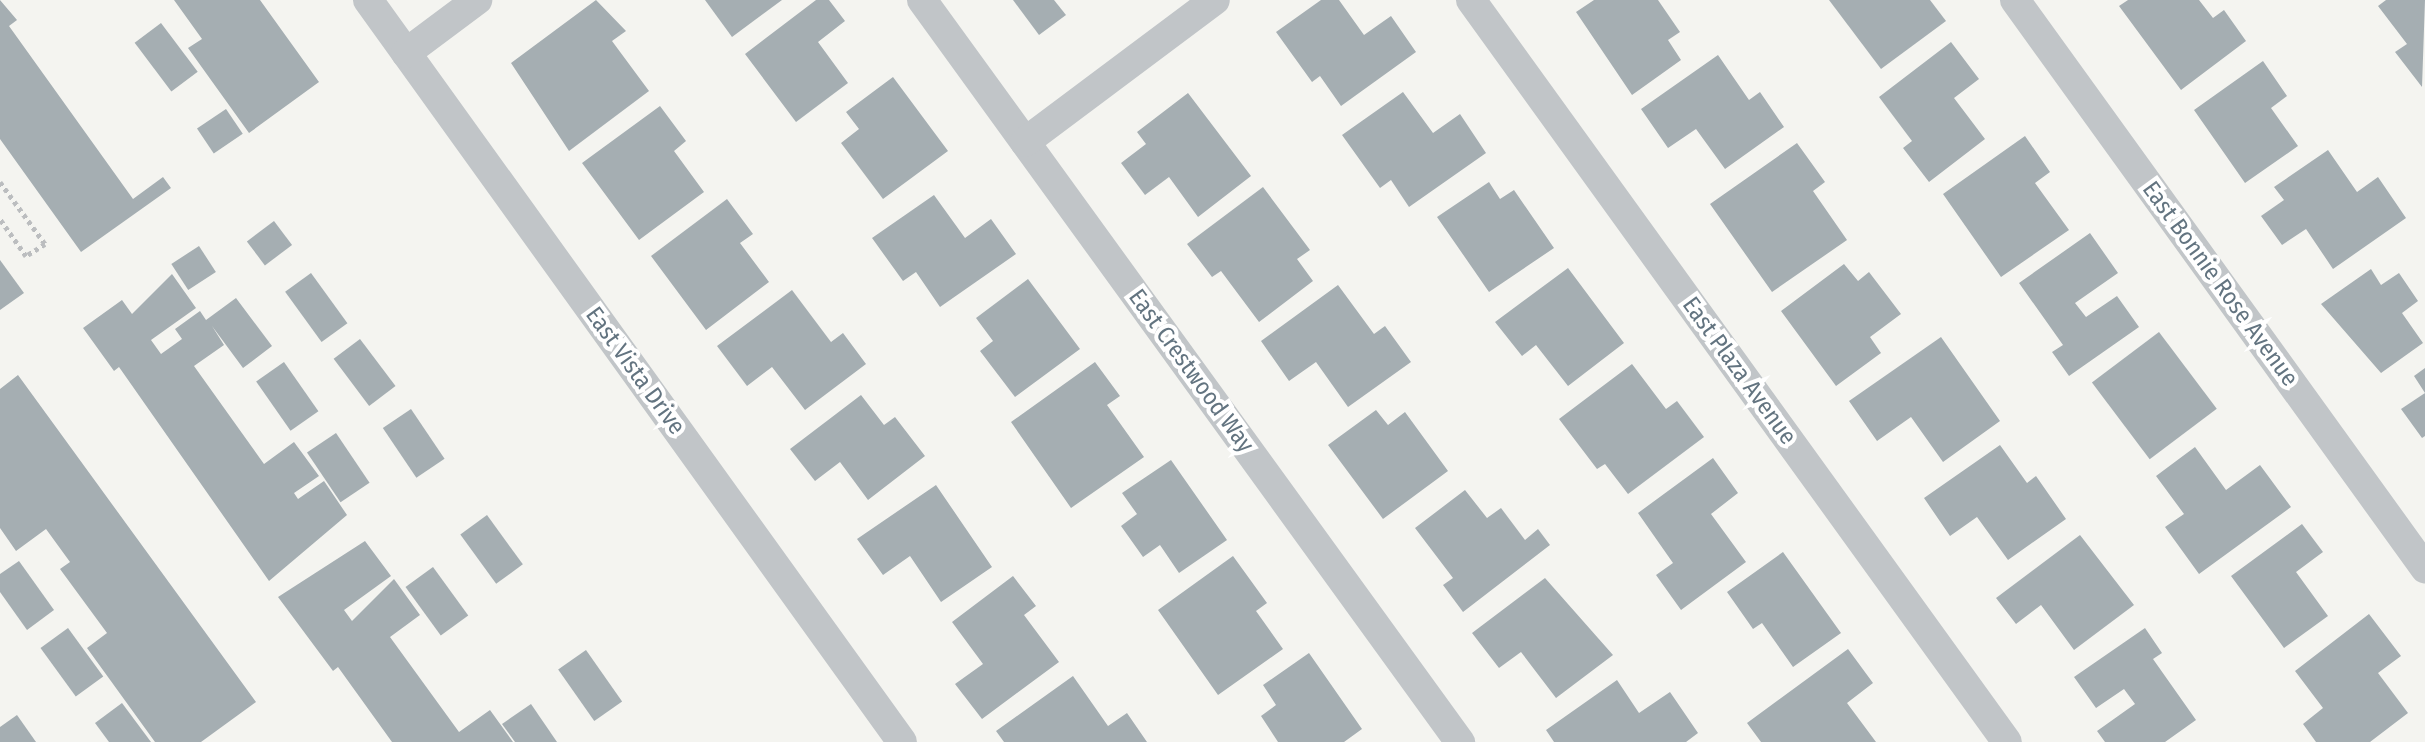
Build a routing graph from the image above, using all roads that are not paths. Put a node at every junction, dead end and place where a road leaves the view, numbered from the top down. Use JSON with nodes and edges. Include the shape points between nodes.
{"nodes":[{"id":1,"x":368,"y":0,"type":"edge"},
{"id":2,"x":477,"y":0,"type":"edge"},
{"id":3,"x":922,"y":0,"type":"edge"},
{"id":4,"x":1215,"y":0,"type":"edge"},
{"id":5,"x":1471,"y":0,"type":"edge"},
{"id":6,"x":2015,"y":0,"type":"edge"},
{"id":7,"x":406,"y":53,"type":"junction"},
{"id":8,"x":1025,"y":142,"type":"junction"},
{"id":9,"x":2425,"y":568,"type":"edge"},
{"id":10,"x":902,"y":742,"type":"edge"},
{"id":11,"x":1460,"y":742,"type":"edge"},
{"id":12,"x":2007,"y":742,"type":"edge"}],
"edges":[{"from":1,"to":7,"type":"street","name":"East Vista Drive"},
{"from":2,"to":7,"type":"street"},
{"from":3,"to":8,"type":"street","name":"East Crestwood Way"},
{"from":4,"to":8,"type":"street"},
{"from":5,"to":12,"type":"street","name":"East Plaza Avenue"},
{"from":6,"to":9,"type":"street","name":"East Bonnie Rose Avenue"},
{"from":7,"to":10,"type":"street","name":"East Vista Drive"},
{"from":8,"to":11,"type":"street","name":"East Crestwood Way"}]}
